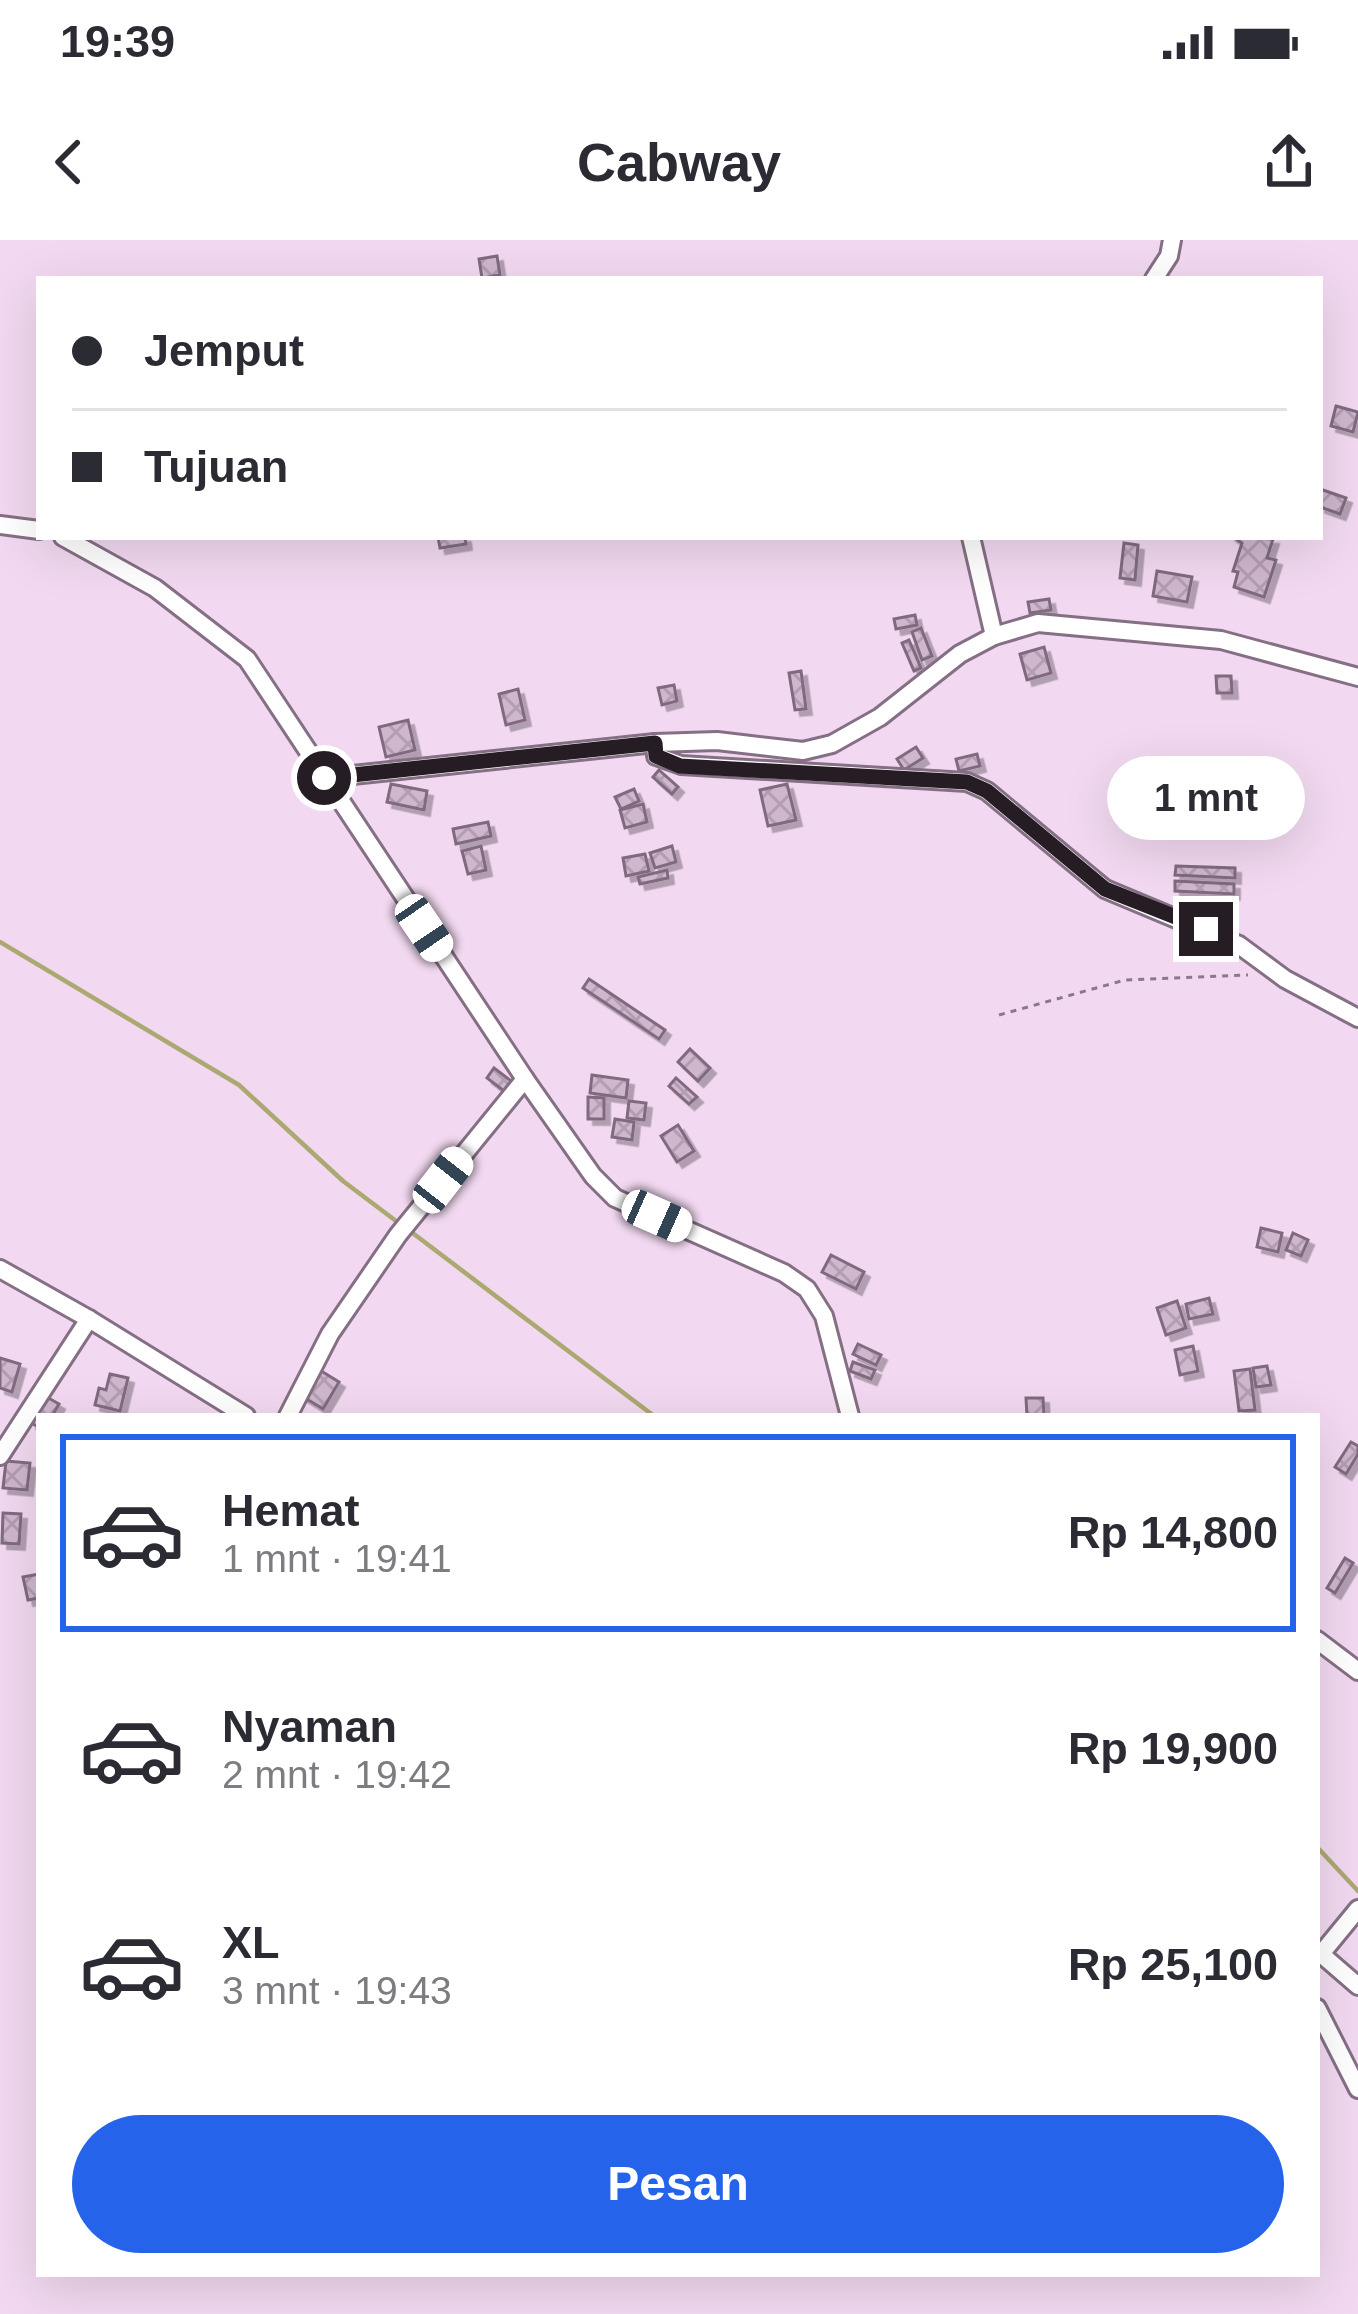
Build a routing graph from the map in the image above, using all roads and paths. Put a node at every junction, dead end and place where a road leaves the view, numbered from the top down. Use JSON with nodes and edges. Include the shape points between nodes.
{"nodes":[{"id":1,"x":1172,"y":240,"type":"edge"},
{"id":2,"x":1156,"y":276,"type":"edge"},
{"id":3,"x":0,"y":525,"type":"edge"},
{"id":4,"x":36,"y":530,"type":"edge"},
{"id":5,"x":69,"y":540,"type":"edge"},
{"id":6,"x":972,"y":540,"type":"edge"},
{"id":7,"x":994,"y":636,"type":"junction"},
{"id":8,"x":1358,"y":677,"type":"edge"},
{"id":9,"x":655,"y":743,"type":"junction"},
{"id":10,"x":324,"y":778,"type":"junction"},
{"id":11,"x":1280,"y":975,"type":"junction"},
{"id":12,"x":999,"y":1015,"type":"dead end"},
{"id":13,"x":1358,"y":1018,"type":"edge"},
{"id":14,"x":525,"y":1079,"type":"junction"},
{"id":15,"x":0,"y":1269,"type":"edge"},
{"id":16,"x":89,"y":1318,"type":"junction"},
{"id":17,"x":241,"y":1413,"type":"edge"},
{"id":18,"x":290,"y":1413,"type":"edge"},
{"id":19,"x":849,"y":1413,"type":"edge"},
{"id":20,"x":0,"y":1456,"type":"edge"},
{"id":21,"x":1320,"y":1642,"type":"edge"},
{"id":22,"x":1358,"y":1671,"type":"edge"},
{"id":23,"x":1355,"y":1912,"type":"edge"},
{"id":24,"x":1320,"y":1951,"type":"edge"},
{"id":25,"x":1320,"y":1953,"type":"edge"},
{"id":26,"x":1358,"y":1986,"type":"edge"},
{"id":27,"x":1320,"y":2014,"type":"edge"},
{"id":28,"x":1358,"y":2089,"type":"edge"}],
"edges":[{"from":1,"to":2,"type":"street"},
{"from":3,"to":4,"type":"street"},
{"from":5,"to":10,"type":"street","via":[[155,588],[247,659]]},
{"from":6,"to":7,"type":"street"},
{"from":7,"to":8,"type":"street","via":[[1038,623],[1221,640]]},
{"from":7,"to":9,"type":"street","via":[[832,745],[803,751]]},
{"from":9,"to":10,"type":"street"},
{"from":9,"to":11,"type":"street","via":[[656,756],[680,766],[967,782],[1105,889],[1239,945]]},
{"from":10,"to":14,"type":"street"},
{"from":11,"to":12,"type":"path","via":[[1125,980]]},
{"from":11,"to":13,"type":"street"},
{"from":14,"to":18,"type":"street","via":[[398,1235],[330,1334]]},
{"from":14,"to":19,"type":"street","via":[[615,1198],[807,1289],[824,1316]]},
{"from":15,"to":16,"type":"street"},
{"from":16,"to":17,"type":"street"},
{"from":16,"to":20,"type":"street"},
{"from":21,"to":22,"type":"street"},
{"from":23,"to":24,"type":"street"},
{"from":25,"to":26,"type":"street"},
{"from":27,"to":28,"type":"street"}]}
